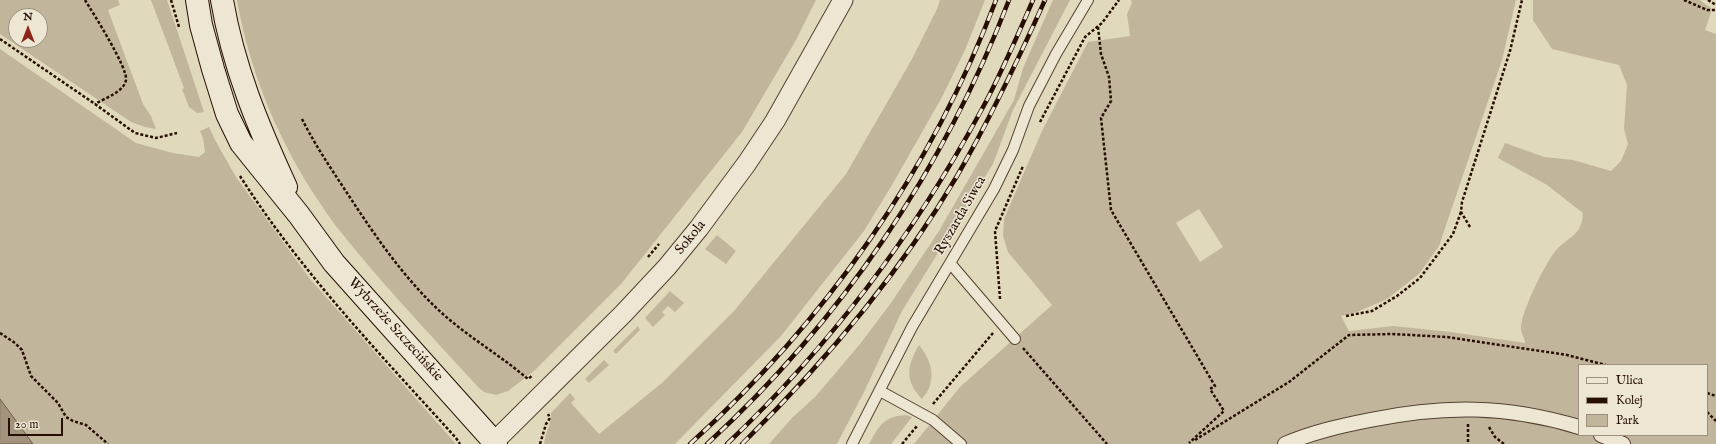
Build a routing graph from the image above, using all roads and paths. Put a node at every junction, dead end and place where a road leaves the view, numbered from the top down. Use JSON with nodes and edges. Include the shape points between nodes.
{"nodes":[{"id":1,"x":85,"y":0,"type":"edge"},
{"id":2,"x":197,"y":0,"type":"edge"},
{"id":3,"x":222,"y":0,"type":"edge"},
{"id":4,"x":843,"y":0,"type":"edge"},
{"id":5,"x":1088,"y":0,"type":"edge"},
{"id":6,"x":1119,"y":0,"type":"edge"},
{"id":7,"x":1522,"y":0,"type":"edge"},
{"id":8,"x":1684,"y":0,"type":"edge"},
{"id":9,"x":1708,"y":0,"type":"edge"},
{"id":10,"x":1716,"y":5,"type":"edge"},
{"id":11,"x":1716,"y":10,"type":"edge"},
{"id":12,"x":1098,"y":26,"type":"junction"},
{"id":13,"x":0,"y":39,"type":"edge"},
{"id":14,"x":95,"y":104,"type":"junction"},
{"id":15,"x":302,"y":119,"type":"dead end"},
{"id":16,"x":1038,"y":126,"type":"dead end"},
{"id":17,"x":177,"y":133,"type":"dead end"},
{"id":18,"x":1023,"y":165,"type":"dead end"},
{"id":19,"x":1461,"y":212,"type":"junction"},
{"id":20,"x":299,"y":215,"type":"junction"},
{"id":21,"x":1470,"y":227,"type":"dead end"},
{"id":22,"x":664,"y":238,"type":"dead end"},
{"id":23,"x":645,"y":261,"type":"dead end"},
{"id":24,"x":950,"y":263,"type":"junction"},
{"id":25,"x":1346,"y":316,"type":"dead end"},
{"id":26,"x":1001,"y":322,"type":"junction"},
{"id":27,"x":0,"y":333,"type":"edge"},
{"id":28,"x":1015,"y":339,"type":"joint"},
{"id":29,"x":1602,"y":364,"type":"edge"},
{"id":30,"x":534,"y":374,"type":"dead end"},
{"id":31,"x":880,"y":391,"type":"junction"},
{"id":32,"x":1708,"y":413,"type":"edge"},
{"id":33,"x":547,"y":414,"type":"dead end"},
{"id":34,"x":925,"y":414,"type":"junction"},
{"id":35,"x":1716,"y":421,"type":"edge"},
{"id":36,"x":1578,"y":427,"type":"edge"},
{"id":37,"x":1468,"y":434,"type":"dead end"},
{"id":38,"x":1603,"y":436,"type":"edge"},
{"id":39,"x":456,"y":438,"type":"dead end"},
{"id":40,"x":1501,"y":442,"type":"dead end"},
{"id":41,"x":1188,"y":443,"type":"edge"},
{"id":42,"x":108,"y":444,"type":"edge"},
{"id":43,"x":460,"y":444,"type":"edge"},
{"id":44,"x":495,"y":444,"type":"edge"},
{"id":45,"x":540,"y":444,"type":"edge"},
{"id":46,"x":852,"y":444,"type":"edge"},
{"id":47,"x":902,"y":444,"type":"edge"},
{"id":48,"x":961,"y":444,"type":"edge"},
{"id":49,"x":1107,"y":444,"type":"edge"},
{"id":50,"x":1285,"y":444,"type":"edge"},
{"id":51,"x":1468,"y":444,"type":"edge"},
{"id":52,"x":1504,"y":444,"type":"edge"},
{"id":53,"x":1623,"y":444,"type":"edge"}],
"edges":[{"from":1,"to":14,"type":"path","via":[[126,72],[126,80],[120,89]]},
{"from":2,"to":20,"type":"main road","name":"Wybrzeże Szczecińskie","via":[[212,67],[241,143]]},
{"from":3,"to":20,"type":"main road","name":"Wybrzeże Szczecińskie","via":[[233,54],[250,106]]},
{"from":4,"to":44,"type":"street","name":"Sokola","via":[[775,122],[699,228],[623,314]]},
{"from":5,"to":24,"type":"lane","name":"Ryszarda Siwca","via":[[1029,106],[1013,150],[994,189]]},
{"from":6,"to":12,"type":"path"},
{"from":7,"to":19,"type":"path","via":[[1510,51]]},
{"from":8,"to":11,"type":"path","via":[[1707,10]]},
{"from":9,"to":10,"type":"path"},
{"from":12,"to":16,"type":"path","via":[[1085,37]]},
{"from":12,"to":41,"type":"path","via":[[1101,54],[1109,77],[1111,101],[1101,118],[1111,210],[1215,386],[1210,388],[1224,411]]},
{"from":13,"to":14,"type":"path"},
{"from":14,"to":17,"type":"path","via":[[135,133],[156,138]]},
{"from":15,"to":30,"type":"path","via":[[315,146],[380,243],[416,286],[443,314],[526,378]]},
{"from":18,"to":26,"type":"path","via":[[995,231]]},
{"from":19,"to":21,"type":"path"},
{"from":19,"to":25,"type":"path","via":[[1454,234],[1420,278],[1372,311]]},
{"from":20,"to":44,"type":"main road","name":"Wybrzeże Szczecińskie","via":[[334,263]]},
{"from":22,"to":23,"type":"path"},
{"from":24,"to":26,"type":"lane"},
{"from":24,"to":31,"type":"lane","name":"Ryszarda Siwca","via":[[912,327]]},
{"from":26,"to":28,"type":"lane"},
{"from":26,"to":34,"type":"path"},
{"from":27,"to":42,"type":"path","via":[[22,350],[31,376],[58,402],[66,417],[86,425]]},
{"from":28,"to":49,"type":"path"},
{"from":29,"to":41,"type":"path","via":[[1567,355],[1447,337],[1349,335],[1289,382]]},
{"from":31,"to":34,"type":"lane"},
{"from":31,"to":46,"type":"lane","name":"Ryszarda Siwca"},
{"from":32,"to":35,"type":"path"},
{"from":33,"to":45,"type":"path","via":[[550,418]]},
{"from":34,"to":47,"type":"path"},
{"from":34,"to":48,"type":"lane"},
{"from":36,"to":50,"type":"street","via":[[1509,411],[1449,409],[1403,413],[1334,427]]},
{"from":37,"to":51,"type":"path"},
{"from":38,"to":53,"type":"street"},
{"from":39,"to":43,"type":"path"},
{"from":40,"to":52,"type":"path"}]}
